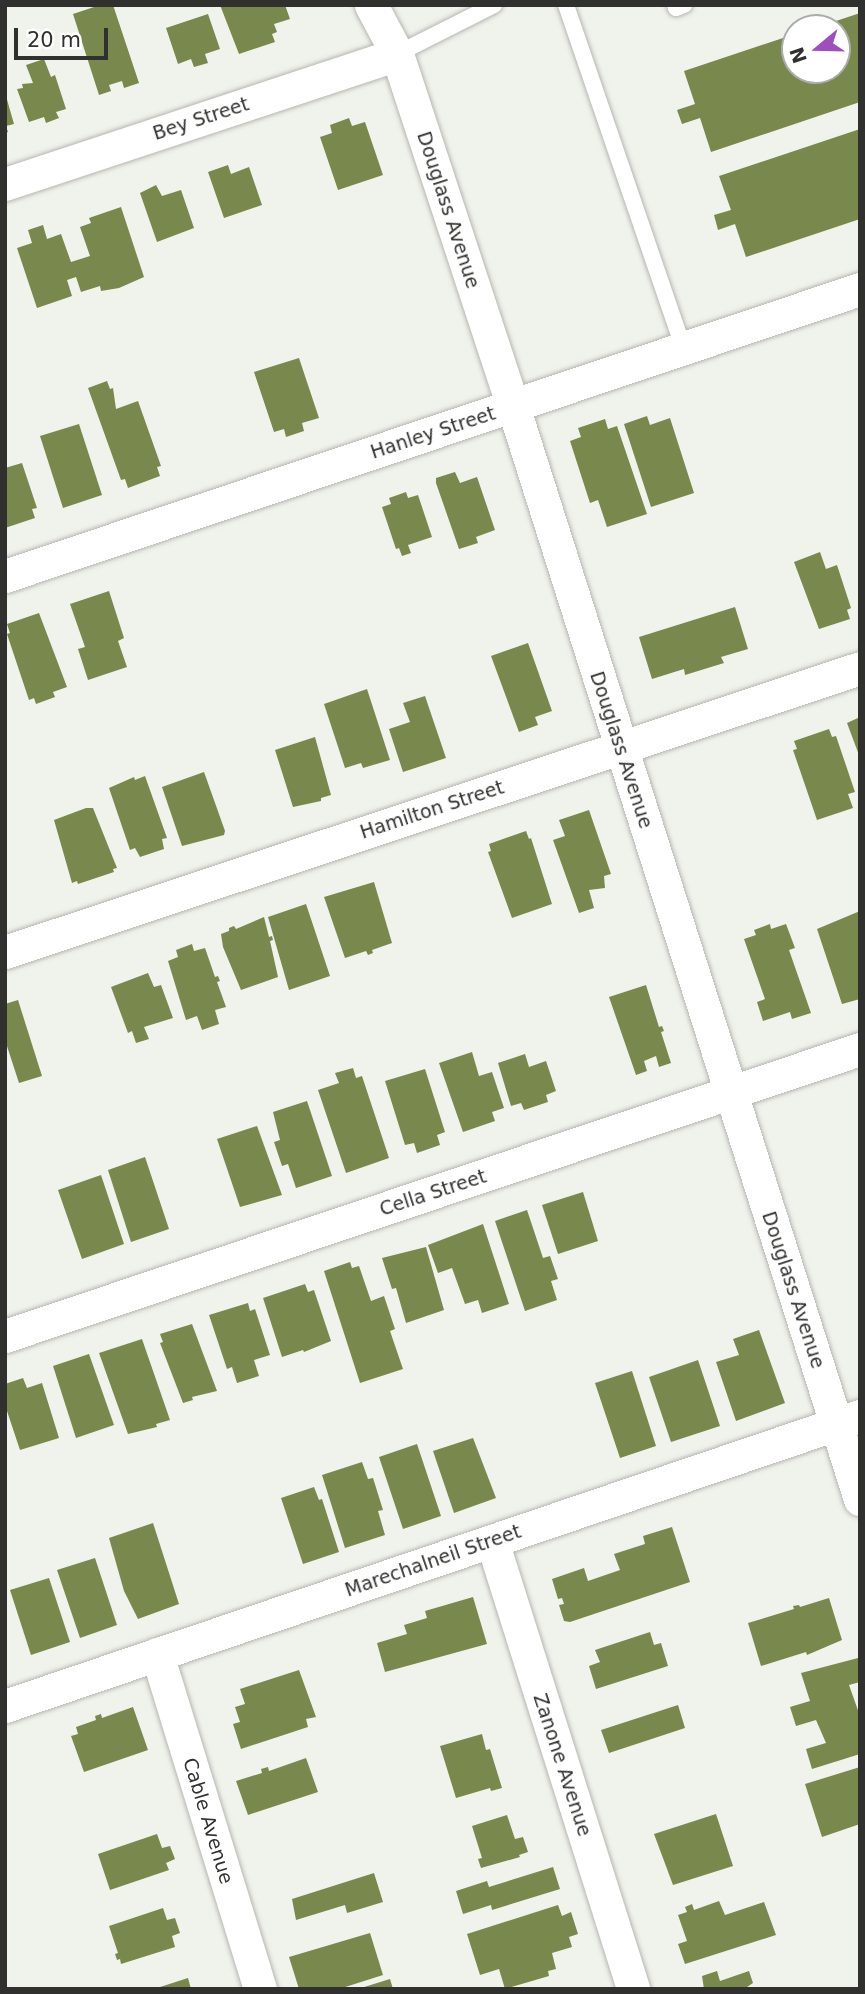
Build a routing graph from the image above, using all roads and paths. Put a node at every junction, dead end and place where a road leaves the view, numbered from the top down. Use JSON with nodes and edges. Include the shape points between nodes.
{"nodes":[{"id":1,"x":371,"y":5,"type":"edge"},
{"id":2,"x":494,"y":5,"type":"edge"},
{"id":3,"x":566,"y":5,"type":"edge"},
{"id":4,"x":675,"y":5,"type":"edge"},
{"id":5,"x":684,"y":5,"type":"edge"},
{"id":6,"x":397,"y":54,"type":"junction"},
{"id":7,"x":5,"y":184,"type":"edge"},
{"id":8,"x":860,"y":289,"type":"edge"},
{"id":9,"x":684,"y":349,"type":"junction"},
{"id":10,"x":513,"y":407,"type":"junction"},
{"id":11,"x":5,"y":576,"type":"edge"},
{"id":12,"x":860,"y":668,"type":"edge"},
{"id":13,"x":621,"y":748,"type":"junction"},
{"id":14,"x":5,"y":952,"type":"edge"},
{"id":15,"x":860,"y":1049,"type":"edge"},
{"id":16,"x":731,"y":1093,"type":"junction"},
{"id":17,"x":5,"y":1335,"type":"edge"},
{"id":18,"x":848,"y":1420,"type":"edge"},
{"id":19,"x":860,"y":1499,"type":"edge"},
{"id":20,"x":492,"y":1541,"type":"junction"},
{"id":21,"x":157,"y":1654,"type":"junction"},
{"id":22,"x":5,"y":1706,"type":"edge"},
{"id":23,"x":260,"y":1989,"type":"edge"},
{"id":24,"x":633,"y":1989,"type":"edge"}],
"edges":[{"from":1,"to":6,"type":"street","name":"Douglass Avenue"},
{"from":2,"to":6,"type":"lane"},
{"from":3,"to":9,"type":"lane"},
{"from":4,"to":5,"type":"lane"},
{"from":6,"to":7,"type":"street","name":"Bey Street"},
{"from":6,"to":10,"type":"street","name":"Douglass Avenue"},
{"from":8,"to":9,"type":"street","name":"Hanley Street"},
{"from":9,"to":10,"type":"street","name":"Hanley Street"},
{"from":10,"to":11,"type":"street","name":"Hanley Street"},
{"from":10,"to":13,"type":"street","name":"Douglass Avenue"},
{"from":12,"to":13,"type":"street","name":"Hamilton Street"},
{"from":13,"to":14,"type":"street","name":"Hamilton Street"},
{"from":13,"to":16,"type":"street","name":"Douglass Avenue"},
{"from":15,"to":16,"type":"street","name":"Cella Street"},
{"from":16,"to":17,"type":"street","name":"Cella Street"},
{"from":16,"to":18,"type":"street","name":"Douglass Avenue"},
{"from":18,"to":19,"type":"street","name":"Douglass Avenue"},
{"from":18,"to":20,"type":"street","name":"Marechalneil Street"},
{"from":20,"to":21,"type":"street","name":"Marechalneil Street"},
{"from":20,"to":24,"type":"street","name":"Zanone Avenue"},
{"from":21,"to":22,"type":"street","name":"Marechalneil Street"},
{"from":21,"to":23,"type":"street","name":"Cable Avenue"}]}
